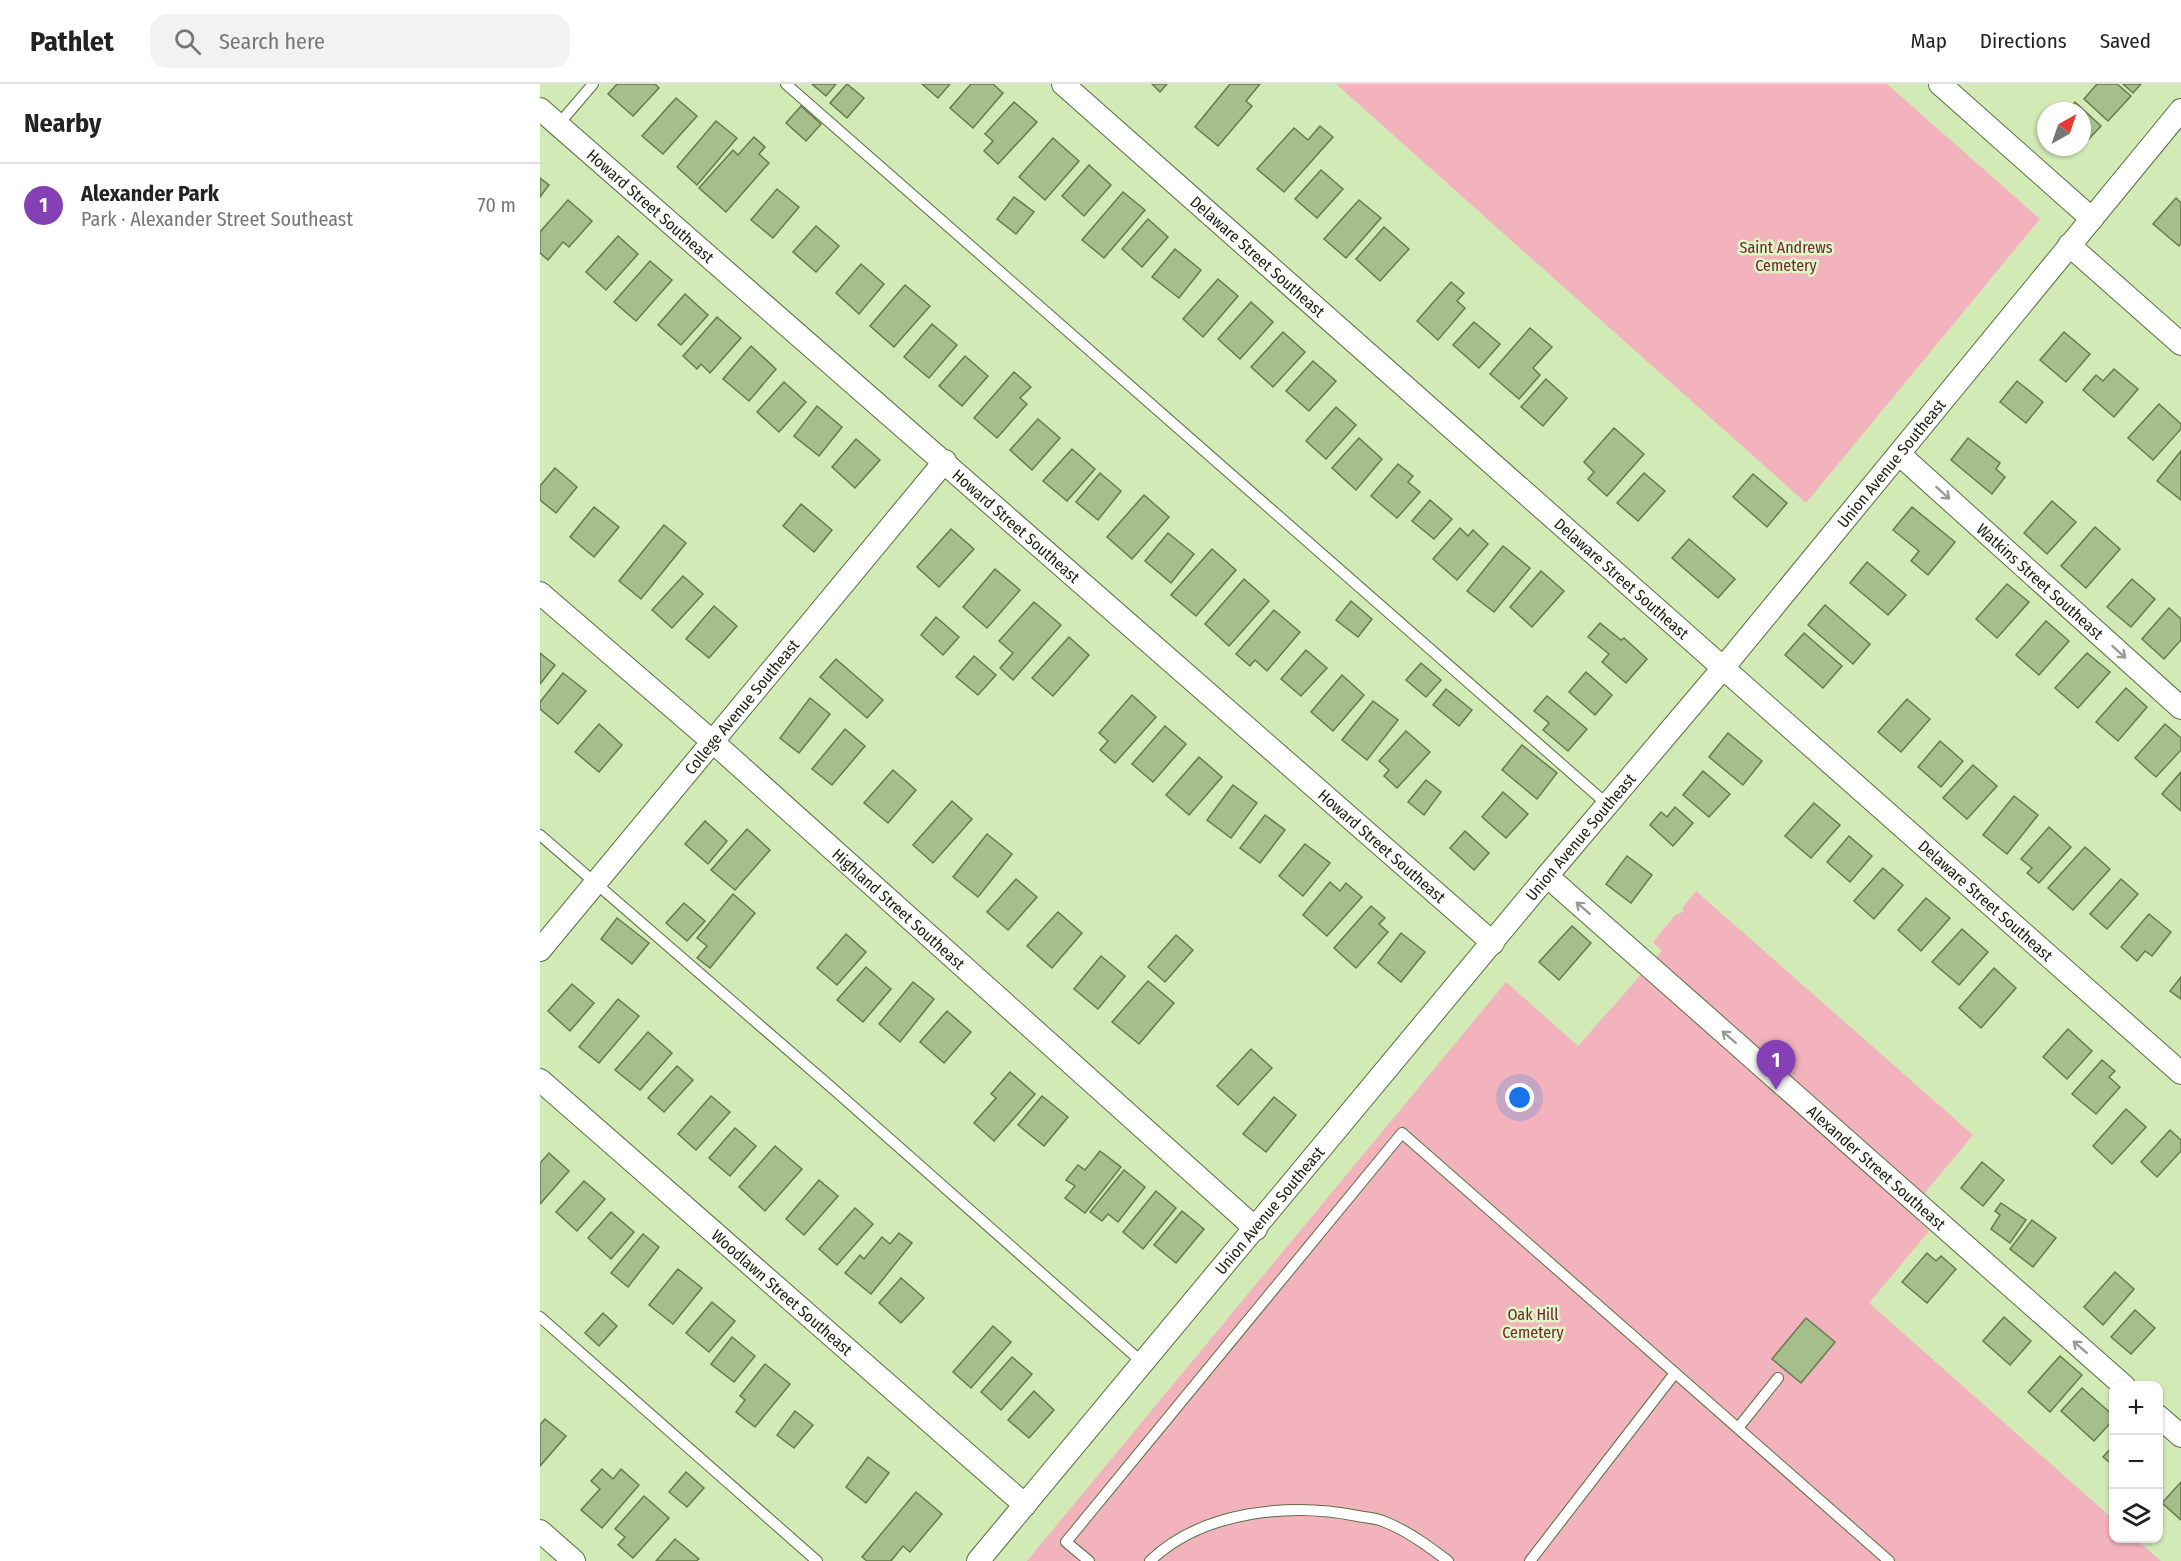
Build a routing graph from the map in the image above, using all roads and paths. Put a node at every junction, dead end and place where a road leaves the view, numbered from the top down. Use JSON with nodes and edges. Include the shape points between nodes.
{"nodes":[{"id":1,"x":593,"y":84,"type":"edge"},
{"id":2,"x":786,"y":84,"type":"edge"},
{"id":3,"x":1063,"y":84,"type":"edge"},
{"id":4,"x":1940,"y":84,"type":"edge"},
{"id":5,"x":540,"y":109,"type":"edge"},
{"id":6,"x":2181,"y":110,"type":"edge"},
{"id":7,"x":558,"y":125,"type":"junction"},
{"id":8,"x":2092,"y":219,"type":"junction"},
{"id":9,"x":2069,"y":245,"type":"junction"},
{"id":10,"x":2181,"y":344,"type":"edge"},
{"id":11,"x":1899,"y":454,"type":"junction"},
{"id":12,"x":945,"y":461,"type":"junction"},
{"id":13,"x":540,"y":593,"type":"edge"},
{"id":14,"x":1723,"y":669,"type":"junction"},
{"id":15,"x":2181,"y":708,"type":"edge"},
{"id":16,"x":713,"y":742,"type":"junction"},
{"id":17,"x":1608,"y":805,"type":"junction"},
{"id":18,"x":540,"y":835,"type":"edge"},
{"id":19,"x":1547,"y":876,"type":"junction"},
{"id":20,"x":595,"y":884,"type":"junction"},
{"id":21,"x":1493,"y":943,"type":"junction"},
{"id":22,"x":540,"y":951,"type":"edge"},
{"id":23,"x":2181,"y":1073,"type":"edge"},
{"id":24,"x":540,"y":1080,"type":"edge"},
{"id":25,"x":1256,"y":1228,"type":"junction"},
{"id":26,"x":540,"y":1317,"type":"edge"},
{"id":27,"x":1143,"y":1364,"type":"junction"},
{"id":28,"x":1675,"y":1373,"type":"junction"},
{"id":29,"x":1778,"y":1378,"type":"dead end"},
{"id":30,"x":2118,"y":1381,"type":"edge"},
{"id":31,"x":2163,"y":1420,"type":"edge"},
{"id":32,"x":1738,"y":1428,"type":"junction"},
{"id":33,"x":2181,"y":1436,"type":"edge"},
{"id":34,"x":1025,"y":1505,"type":"junction"},
{"id":35,"x":543,"y":1540,"type":"edge"},
{"id":36,"x":574,"y":1561,"type":"edge"},
{"id":37,"x":817,"y":1561,"type":"edge"},
{"id":38,"x":978,"y":1561,"type":"edge"},
{"id":39,"x":1089,"y":1561,"type":"edge"},
{"id":40,"x":1150,"y":1561,"type":"edge"},
{"id":41,"x":1448,"y":1561,"type":"edge"},
{"id":42,"x":1530,"y":1561,"type":"edge"},
{"id":43,"x":1889,"y":1561,"type":"edge"}],
"edges":[{"from":1,"to":7,"type":"lane"},
{"from":2,"to":17,"type":"lane"},
{"from":3,"to":14,"type":"street","name":"Delaware Street Southeast"},
{"from":4,"to":8,"type":"street"},
{"from":5,"to":7,"type":"street","name":"Howard Street Southeast"},
{"from":6,"to":8,"type":"street","name":"Union Avenue Southeast"},
{"from":7,"to":12,"type":"street","name":"Howard Street Southeast"},
{"from":8,"to":9,"type":"street","name":"Union Avenue Southeast"},
{"from":9,"to":10,"type":"street"},
{"from":9,"to":11,"type":"street","name":"Union Avenue Southeast"},
{"from":11,"to":14,"type":"street","name":"Union Avenue Southeast"},
{"from":11,"to":15,"type":"street","name":"Watkins Street Southeast","one_way":true},
{"from":12,"to":16,"type":"street","name":"College Avenue Southeast"},
{"from":12,"to":21,"type":"street","name":"Howard Street Southeast"},
{"from":13,"to":16,"type":"street","name":"Highland Street Southeast"},
{"from":14,"to":17,"type":"street","name":"Union Avenue Southeast"},
{"from":14,"to":23,"type":"street","name":"Delaware Street Southeast"},
{"from":16,"to":20,"type":"street","name":"College Avenue Southeast"},
{"from":16,"to":25,"type":"street","name":"Highland Street Southeast"},
{"from":17,"to":19,"type":"street","name":"Union Avenue Southeast"},
{"from":18,"to":20,"type":"lane"},
{"from":19,"to":21,"type":"street","name":"Union Avenue Southeast"},
{"from":30,"to":19,"type":"street","name":"Alexander Street Southeast","one_way":true},
{"from":20,"to":22,"type":"street","name":"College Avenue Southeast"},
{"from":20,"to":27,"type":"lane"},
{"from":21,"to":25,"type":"street","name":"Union Avenue Southeast"},
{"from":24,"to":34,"type":"street","name":"Woodlawn Street Southeast"},
{"from":25,"to":27,"type":"street","name":"Union Avenue Southeast"},
{"from":26,"to":37,"type":"lane"},
{"from":27,"to":34,"type":"street","name":"Union Avenue Southeast"},
{"from":28,"to":32,"type":"lane"},
{"from":28,"to":39,"type":"lane","via":[[1402,1133],[1066,1542]]},
{"from":28,"to":42,"type":"lane"},
{"from":29,"to":32,"type":"lane"},
{"from":31,"to":33,"type":"street"},
{"from":32,"to":43,"type":"lane"},
{"from":34,"to":38,"type":"street","name":"Union Avenue Southeast"},
{"from":35,"to":36,"type":"street"},
{"from":40,"to":41,"type":"lane","via":[[1163,1548],[1191,1533],[1241,1515],[1296,1509],[1384,1521]]}]}
